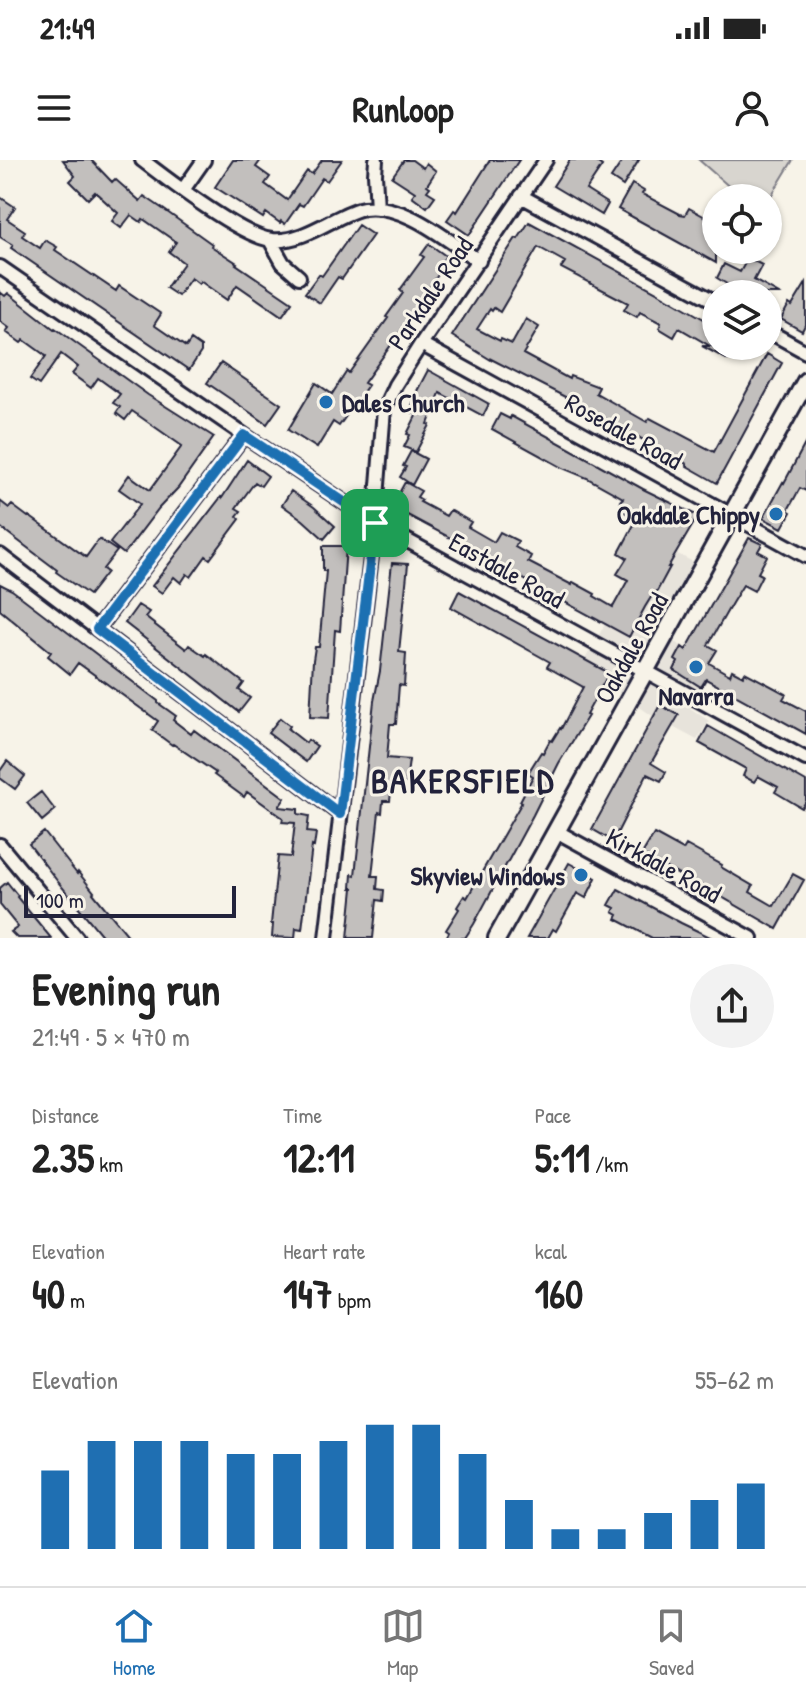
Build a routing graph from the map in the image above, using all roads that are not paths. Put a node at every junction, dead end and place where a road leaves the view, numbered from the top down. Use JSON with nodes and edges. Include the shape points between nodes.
{"nodes":[{"id":1,"x":142,"y":160,"type":"edge"},
{"id":2,"x":204,"y":160,"type":"edge"},
{"id":3,"x":376,"y":160,"type":"edge"},
{"id":4,"x":546,"y":160,"type":"edge"},
{"id":5,"x":183,"y":190,"type":"junction"},
{"id":6,"x":521,"y":196,"type":"junction"},
{"id":7,"x":377,"y":208,"type":"junction"},
{"id":8,"x":270,"y":240,"type":"junction"},
{"id":9,"x":479,"y":261,"type":"junction"},
{"id":10,"x":0,"y":267,"type":"edge"},
{"id":11,"x":299,"y":277,"type":"dead end"},
{"id":12,"x":702,"y":294,"type":"edge"},
{"id":13,"x":782,"y":339,"type":"edge"},
{"id":14,"x":421,"y":344,"type":"junction"},
{"id":15,"x":806,"y":352,"type":"edge"},
{"id":16,"x":806,"y":381,"type":"edge"},
{"id":17,"x":244,"y":435,"type":"junction"},
{"id":18,"x":732,"y":515,"type":"junction"},
{"id":19,"x":375,"y":523,"type":"junction"},
{"id":20,"x":0,"y":555,"type":"edge"},
{"id":21,"x":806,"y":556,"type":"edge"},
{"id":22,"x":97,"y":629,"type":"junction"},
{"id":23,"x":647,"y":671,"type":"junction"},
{"id":24,"x":806,"y":759,"type":"edge"},
{"id":25,"x":340,"y":814,"type":"junction"},
{"id":26,"x":556,"y":831,"type":"junction"},
{"id":27,"x":0,"y":845,"type":"edge"},
{"id":28,"x":77,"y":938,"type":"edge"},
{"id":29,"x":326,"y":938,"type":"edge"},
{"id":30,"x":497,"y":938,"type":"edge"},
{"id":31,"x":751,"y":938,"type":"edge"}],
"edges":[{"from":1,"to":5,"type":"street"},
{"from":2,"to":5,"type":"street"},
{"from":3,"to":7,"type":"street"},
{"from":4,"to":6,"type":"street","name":"Parkdale Road"},
{"from":5,"to":8,"type":"street"},
{"from":6,"to":9,"type":"street","name":"Parkdale Road"},
{"from":6,"to":12,"type":"street"},
{"from":7,"to":8,"type":"street","via":[[362,208],[298,236]]},
{"from":7,"to":9,"type":"street","via":[[412,217]]},
{"from":8,"to":11,"type":"street"},
{"from":9,"to":14,"type":"street","name":"Parkdale Road"},
{"from":10,"to":17,"type":"street","name":"Eastdale Road"},
{"from":13,"to":15,"type":"street"},
{"from":14,"to":18,"type":"street","name":"Rosedale Road"},
{"from":14,"to":19,"type":"street","name":"Parkdale Road","via":[[384,409]]},
{"from":16,"to":18,"type":"street","name":"Oakdale Road"},
{"from":17,"to":19,"type":"street","name":"Eastdale Road"},
{"from":17,"to":22,"type":"street"},
{"from":18,"to":21,"type":"street","name":"Rosedale Road"},
{"from":18,"to":23,"type":"street","name":"Oakdale Road"},
{"from":19,"to":23,"type":"street","name":"Eastdale Road"},
{"from":19,"to":25,"type":"street","name":"Parkdale Road"},
{"from":20,"to":22,"type":"street"},
{"from":22,"to":25,"type":"street"},
{"from":23,"to":24,"type":"street","name":"Eastdale Road"},
{"from":23,"to":26,"type":"street","name":"Oakdale Road"},
{"from":25,"to":29,"type":"street","name":"Parkdale Road"},
{"from":26,"to":30,"type":"street","name":"Oakdale Road"},
{"from":26,"to":31,"type":"street","name":"Kirkdale Road"},
{"from":27,"to":28,"type":"street"}]}
